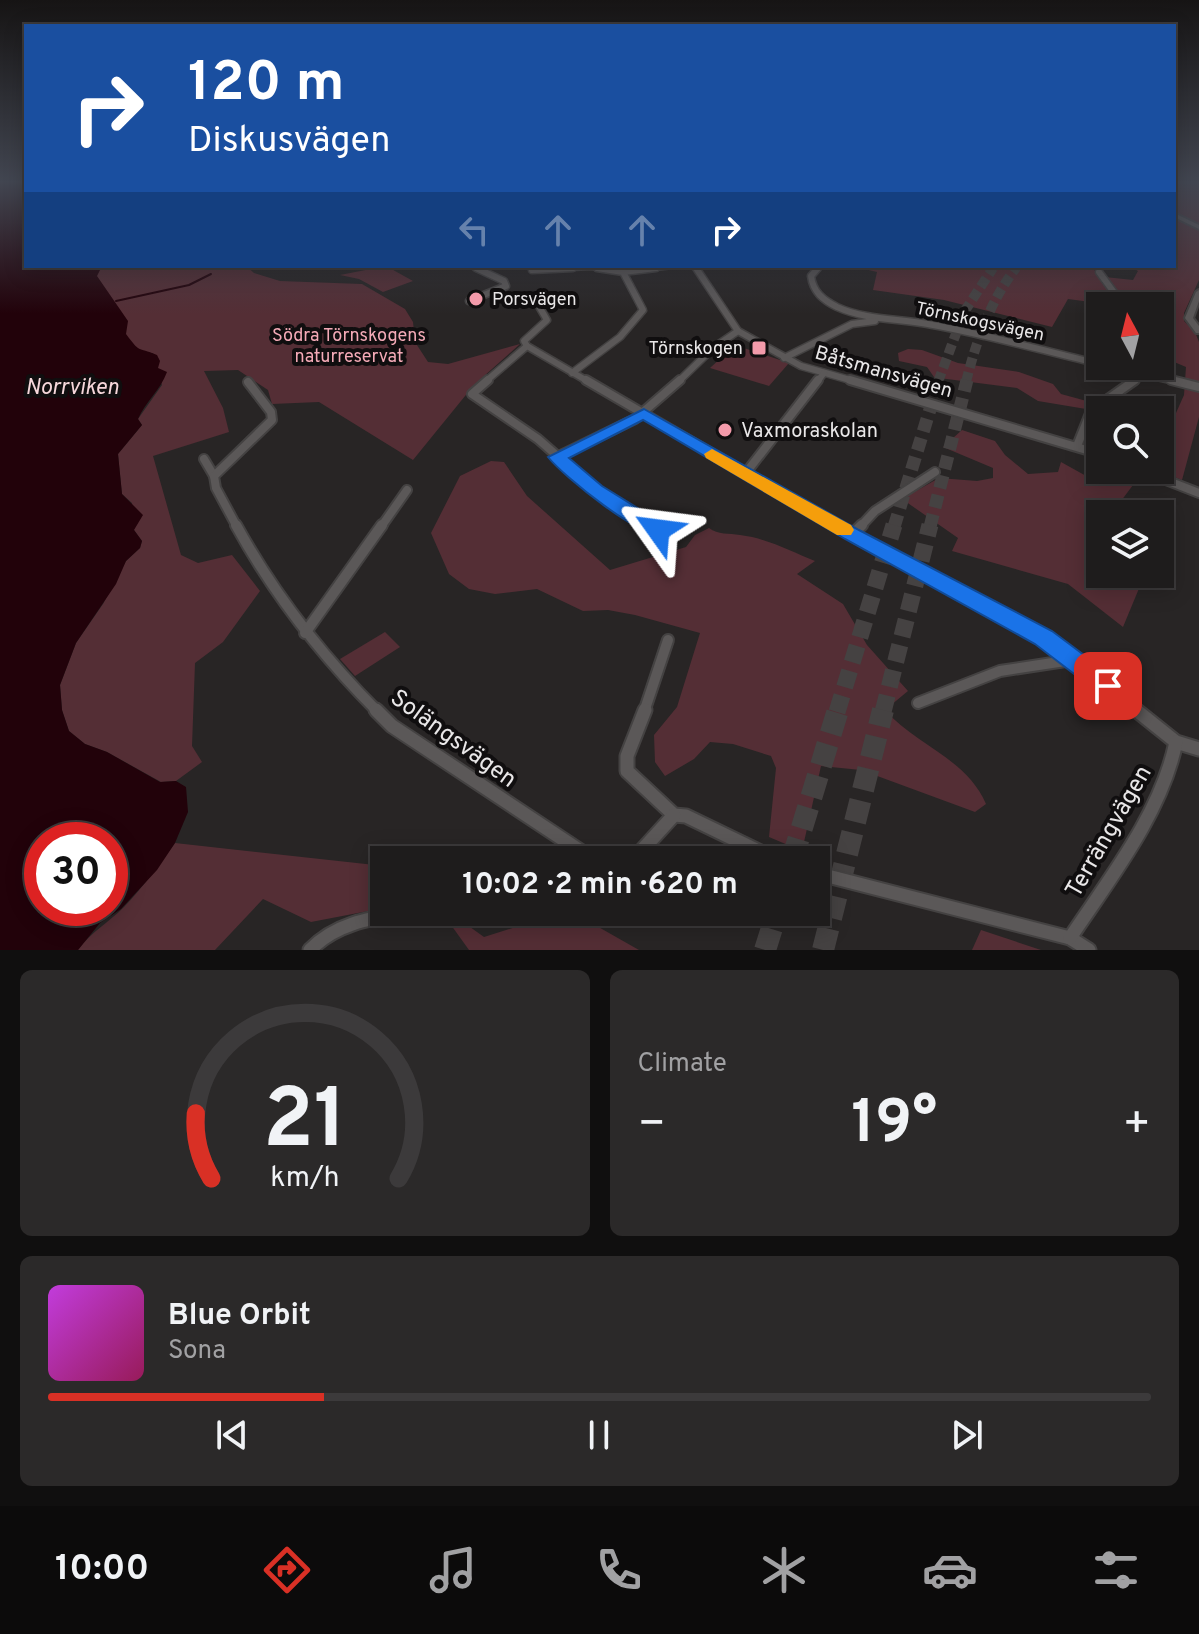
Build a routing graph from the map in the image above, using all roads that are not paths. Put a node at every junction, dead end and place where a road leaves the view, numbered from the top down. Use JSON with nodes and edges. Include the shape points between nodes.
{"nodes":[{"id":1,"x":476,"y":268,"type":"edge"},
{"id":2,"x":571,"y":268,"type":"edge"},
{"id":3,"x":597,"y":268,"type":"edge"},
{"id":4,"x":656,"y":268,"type":"edge"},
{"id":5,"x":696,"y":268,"type":"edge"},
{"id":6,"x":818,"y":268,"type":"edge"},
{"id":7,"x":532,"y":270,"type":"dead end"},
{"id":8,"x":623,"y":272,"type":"junction"},
{"id":9,"x":1099,"y":272,"type":"dead end"},
{"id":10,"x":1114,"y":292,"type":"edge"},
{"id":11,"x":1199,"y":292,"type":"edge"},
{"id":12,"x":469,"y":301,"type":"dead end"},
{"id":13,"x":537,"y":303,"type":"dead end"},
{"id":14,"x":853,"y":313,"type":"junction"},
{"id":15,"x":887,"y":321,"type":"junction"},
{"id":16,"x":852,"y":324,"type":"junction"},
{"id":17,"x":738,"y":331,"type":"junction"},
{"id":18,"x":1199,"y":331,"type":"edge"},
{"id":19,"x":527,"y":346,"type":"junction"},
{"id":20,"x":784,"y":358,"type":"junction"},
{"id":21,"x":1086,"y":361,"type":"edge"},
{"id":22,"x":572,"y":373,"type":"junction"},
{"id":23,"x":824,"y":373,"type":"junction"},
{"id":24,"x":1174,"y":379,"type":"edge"},
{"id":25,"x":1131,"y":380,"type":"edge"},
{"id":26,"x":248,"y":382,"type":"dead end"},
{"id":27,"x":1199,"y":387,"type":"edge"},
{"id":28,"x":644,"y":413,"type":"junction"},
{"id":29,"x":1077,"y":446,"type":"junction"},
{"id":30,"x":1086,"y":449,"type":"edge"},
{"id":31,"x":557,"y":457,"type":"junction"},
{"id":32,"x":204,"y":459,"type":"dead end"},
{"id":33,"x":935,"y":472,"type":"dead end"},
{"id":34,"x":745,"y":474,"type":"junction"},
{"id":35,"x":214,"y":476,"type":"junction"},
{"id":36,"x":1174,"y":483,"type":"edge"},
{"id":37,"x":407,"y":490,"type":"dead end"},
{"id":38,"x":1199,"y":493,"type":"edge"},
{"id":39,"x":658,"y":530,"type":"dead end"},
{"id":40,"x":852,"y":535,"type":"junction"},
{"id":41,"x":305,"y":633,"type":"junction"},
{"id":42,"x":668,"y":640,"type":"dead end"},
{"id":43,"x":1073,"y":659,"type":"junction"},
{"id":44,"x":918,"y":703,"type":"dead end"},
{"id":45,"x":1176,"y":742,"type":"junction"},
{"id":46,"x":1199,"y":749,"type":"edge"},
{"id":47,"x":674,"y":815,"type":"junction"},
{"id":48,"x":572,"y":846,"type":"edge"},
{"id":49,"x":646,"y":846,"type":"edge"},
{"id":50,"x":748,"y":846,"type":"edge"},
{"id":51,"x":830,"y":877,"type":"edge"},
{"id":52,"x":370,"y":921,"type":"edge"},
{"id":53,"x":1070,"y":938,"type":"junction"},
{"id":54,"x":310,"y":950,"type":"edge"},
{"id":55,"x":1089,"y":950,"type":"edge"}],
"edges":[{"from":1,"to":12,"type":"street","via":[[506,286]]},
{"from":2,"to":7,"type":"street"},
{"from":3,"to":8,"type":"street"},
{"from":4,"to":8,"type":"street"},
{"from":5,"to":17,"type":"street","name":"Båtsmansvägen"},
{"from":6,"to":14,"type":"street","name":"Törnskogsvägen","via":[[811,276],[812,286]]},
{"from":8,"to":22,"type":"street","via":[[643,310],[637,322]]},
{"from":9,"to":10,"type":"street"},
{"from":11,"to":18,"type":"street","via":[[1189,318]]},
{"from":13,"to":19,"type":"street","via":[[547,320],[524,341]]},
{"from":14,"to":15,"type":"street","name":"Törnskogsvägen"},
{"from":14,"to":16,"type":"street"},
{"from":15,"to":16,"type":"street"},
{"from":15,"to":21,"type":"street","name":"Törnskogsvägen","via":[[922,323]]},
{"from":16,"to":20,"type":"street"},
{"from":17,"to":20,"type":"street","name":"Båtsmansvägen"},
{"from":17,"to":28,"type":"street"},
{"from":19,"to":22,"type":"street"},
{"from":19,"to":31,"type":"street","via":[[472,394]]},
{"from":20,"to":23,"type":"street","name":"Båtsmansvägen"},
{"from":22,"to":28,"type":"street"},
{"from":23,"to":29,"type":"street","name":"Båtsmansvägen"},
{"from":23,"to":34,"type":"street"},
{"from":24,"to":27,"type":"street"},
{"from":25,"to":29,"type":"street","via":[[1091,411]]},
{"from":26,"to":35,"type":"street","via":[[272,420]]},
{"from":28,"to":31,"type":"street"},
{"from":28,"to":34,"type":"street"},
{"from":29,"to":30,"type":"street","name":"Båtsmansvägen"},
{"from":31,"to":39,"type":"street"},
{"from":32,"to":35,"type":"street","name":"Solängsvägen"},
{"from":33,"to":40,"type":"street","via":[[906,488]]},
{"from":34,"to":40,"type":"street"},
{"from":35,"to":41,"type":"street","name":"Solängsvägen","via":[[262,572]]},
{"from":36,"to":38,"type":"street"},
{"from":37,"to":41,"type":"street"},
{"from":40,"to":43,"type":"street","via":[[1034,632]]},
{"from":41,"to":48,"type":"street","name":"Solängsvägen","via":[[392,726]]},
{"from":42,"to":47,"type":"street","via":[[625,764]]},
{"from":43,"to":44,"type":"street","via":[[1000,671]]},
{"from":43,"to":45,"type":"street"},
{"from":45,"to":46,"type":"street"},
{"from":45,"to":53,"type":"street","name":"Terrängvägen","via":[[1175,757],[1136,834]]},
{"from":47,"to":49,"type":"street"},
{"from":47,"to":50,"type":"street"},
{"from":51,"to":53,"type":"street"},
{"from":52,"to":54,"type":"street","via":[[320,937]]},
{"from":53,"to":55,"type":"street"}]}
